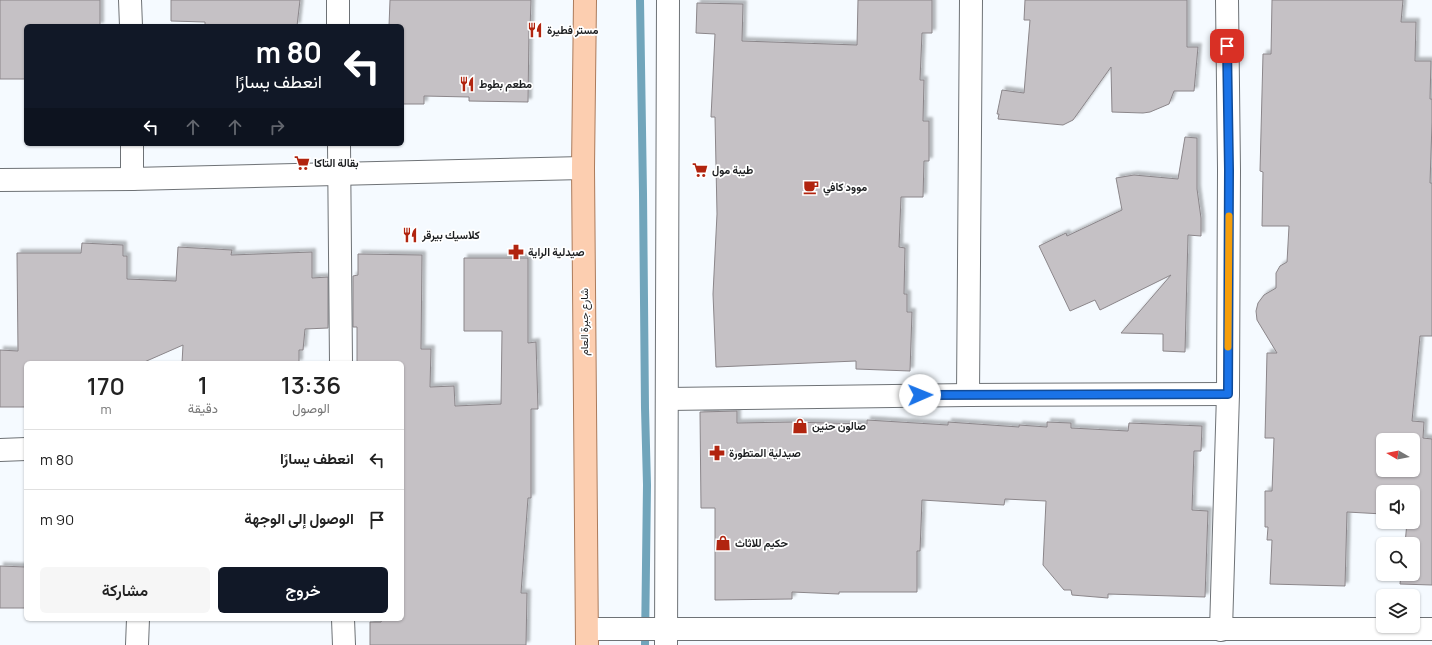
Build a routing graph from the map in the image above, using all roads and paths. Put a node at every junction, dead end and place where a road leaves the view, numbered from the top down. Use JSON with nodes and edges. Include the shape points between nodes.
{"nodes":[{"id":1,"x":130,"y":0,"type":"edge"},
{"id":2,"x":338,"y":0,"type":"edge"},
{"id":3,"x":585,"y":0,"type":"edge"},
{"id":4,"x":668,"y":0,"type":"edge"},
{"id":5,"x":971,"y":0,"type":"edge"},
{"id":6,"x":1227,"y":0,"type":"edge"},
{"id":7,"x":130,"y":24,"type":"edge"},
{"id":8,"x":338,"y":24,"type":"edge"},
{"id":9,"x":132,"y":146,"type":"edge"},
{"id":10,"x":339,"y":146,"type":"edge"},
{"id":11,"x":583,"y":168,"type":"junction"},
{"id":12,"x":339,"y":174,"type":"junction"},
{"id":13,"x":132,"y":178,"type":"junction"},
{"id":14,"x":0,"y":180,"type":"edge"},
{"id":15,"x":341,"y":361,"type":"edge"},
{"id":16,"x":968,"y":394,"type":"junction"},
{"id":17,"x":1228,"y":394,"type":"junction"},
{"id":18,"x":666,"y":399,"type":"junction"},
{"id":19,"x":24,"y":449,"type":"edge"},
{"id":20,"x":0,"y":450,"type":"edge"},
{"id":21,"x":138,"y":621,"type":"edge"},
{"id":22,"x":344,"y":621,"type":"edge"},
{"id":23,"x":1432,"y":629,"type":"edge"},
{"id":24,"x":1221,"y":630,"type":"junction"},
{"id":25,"x":587,"y":637,"type":"edge"},
{"id":26,"x":666,"y":637,"type":"edge"},
{"id":27,"x":985,"y":637,"type":"edge"},
{"id":28,"x":137,"y":645,"type":"edge"},
{"id":29,"x":344,"y":645,"type":"edge"}],
"edges":[{"from":1,"to":7,"type":"street"},
{"from":2,"to":8,"type":"street"},
{"from":3,"to":11,"type":"main road","name":"شارع جبرة العام"},
{"from":4,"to":18,"type":"street"},
{"from":5,"to":16,"type":"street"},
{"from":6,"to":17,"type":"street"},
{"from":9,"to":13,"type":"street"},
{"from":10,"to":12,"type":"street"},
{"from":11,"to":12,"type":"street"},
{"from":11,"to":25,"type":"main road","name":"شارع جبرة العام"},
{"from":12,"to":13,"type":"street"},
{"from":12,"to":15,"type":"street"},
{"from":13,"to":14,"type":"street"},
{"from":16,"to":17,"type":"street"},
{"from":16,"to":18,"type":"street"},
{"from":17,"to":24,"type":"street"},
{"from":18,"to":26,"type":"street"},
{"from":19,"to":20,"type":"street"},
{"from":21,"to":28,"type":"street"},
{"from":22,"to":29,"type":"street"},
{"from":23,"to":24,"type":"street"},
{"from":24,"to":27,"type":"street"},
{"from":25,"to":26,"type":"street"},
{"from":26,"to":27,"type":"street"}]}
